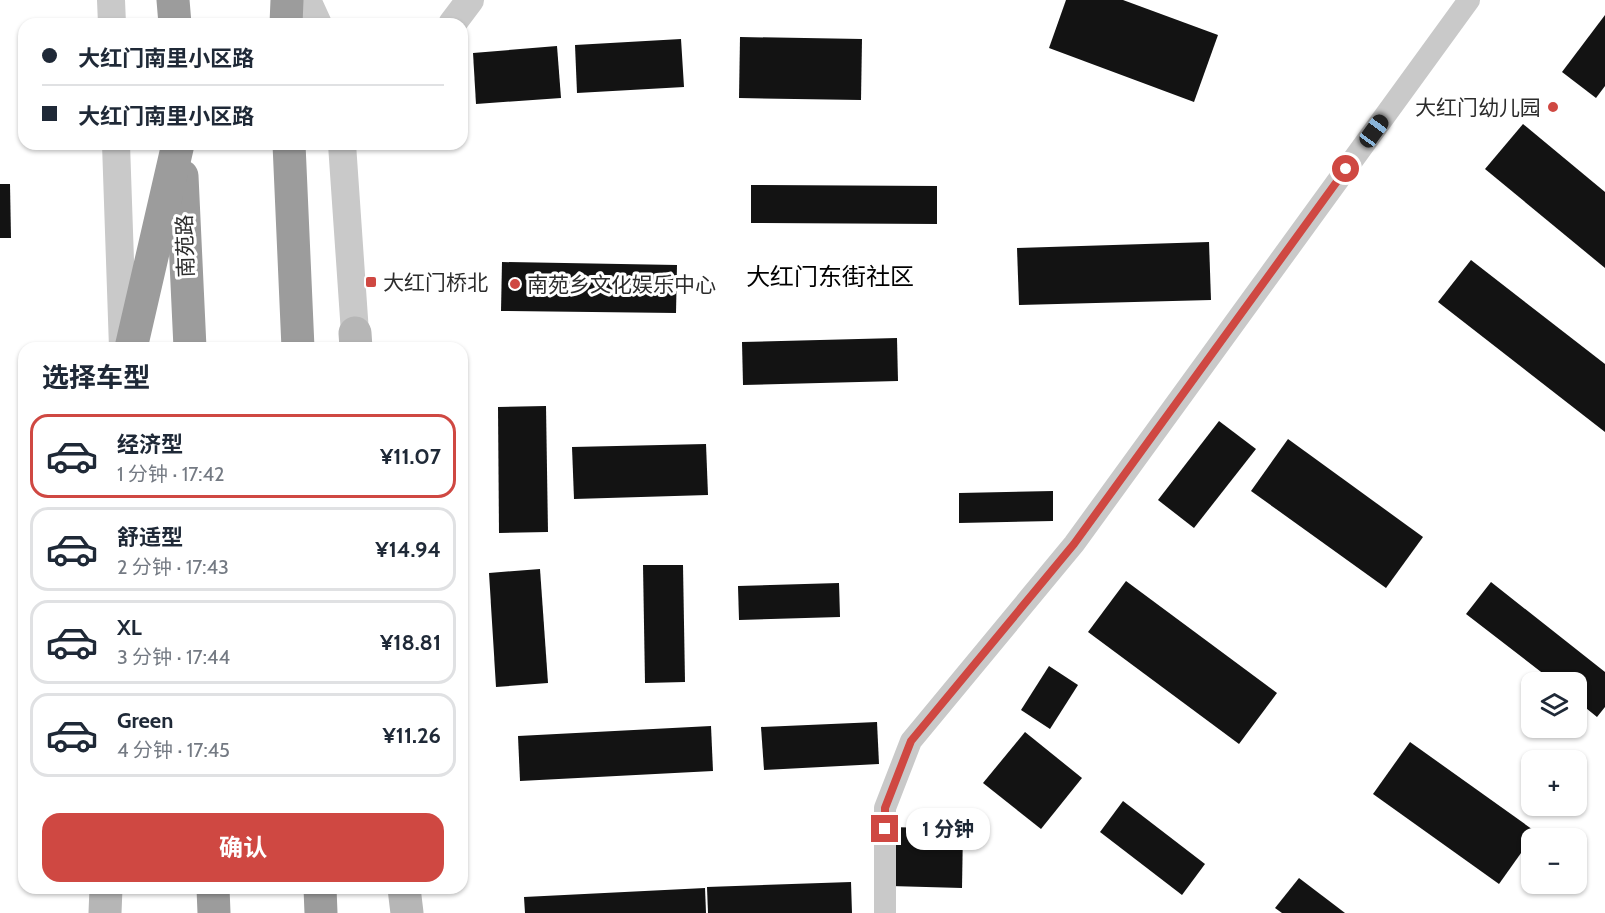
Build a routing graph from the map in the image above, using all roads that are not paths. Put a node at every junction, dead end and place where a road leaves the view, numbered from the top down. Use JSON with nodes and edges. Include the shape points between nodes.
{"nodes":[{"id":1,"x":111,"y":0,"type":"edge"},
{"id":2,"x":173,"y":0,"type":"edge"},
{"id":3,"x":287,"y":0,"type":"edge"},
{"id":4,"x":307,"y":0,"type":"edge"},
{"id":5,"x":470,"y":0,"type":"edge"},
{"id":6,"x":1469,"y":0,"type":"edge"},
{"id":7,"x":112,"y":18,"type":"edge"},
{"id":8,"x":174,"y":18,"type":"edge"},
{"id":9,"x":286,"y":18,"type":"edge"},
{"id":10,"x":315,"y":18,"type":"edge"},
{"id":11,"x":456,"y":18,"type":"edge"},
{"id":12,"x":116,"y":150,"type":"edge"},
{"id":13,"x":178,"y":150,"type":"edge"},
{"id":14,"x":179,"y":150,"type":"edge"},
{"id":15,"x":289,"y":150,"type":"edge"},
{"id":16,"x":342,"y":150,"type":"edge"},
{"id":17,"x":355,"y":341,"type":"edge"},
{"id":18,"x":123,"y":342,"type":"edge"},
{"id":19,"x":133,"y":342,"type":"edge"},
{"id":20,"x":190,"y":342,"type":"edge"},
{"id":21,"x":298,"y":342,"type":"edge"},
{"id":22,"x":106,"y":894,"type":"edge"},
{"id":23,"x":213,"y":894,"type":"edge"},
{"id":24,"x":320,"y":894,"type":"edge"},
{"id":25,"x":405,"y":894,"type":"edge"},
{"id":26,"x":105,"y":913,"type":"edge"},
{"id":27,"x":214,"y":913,"type":"edge"},
{"id":28,"x":321,"y":913,"type":"edge"},
{"id":29,"x":407,"y":913,"type":"edge"},
{"id":30,"x":885,"y":913,"type":"edge"}],
"edges":[{"from":1,"to":7,"type":"street"},
{"from":2,"to":8,"type":"highway"},
{"from":3,"to":9,"type":"highway"},
{"from":4,"to":10,"type":"street"},
{"from":5,"to":11,"type":"street"},
{"from":6,"to":30,"type":"street","via":[[1074,544],[911,741],[885,808]]},
{"from":12,"to":18,"type":"street"},
{"from":13,"to":19,"type":"highway"},
{"from":14,"to":20,"type":"highway","name":"南苑路"},
{"from":15,"to":21,"type":"highway"},
{"from":16,"to":17,"type":"street"},
{"from":22,"to":26,"type":"main road"},
{"from":23,"to":27,"type":"highway"},
{"from":24,"to":28,"type":"highway"},
{"from":25,"to":29,"type":"main road"}]}
